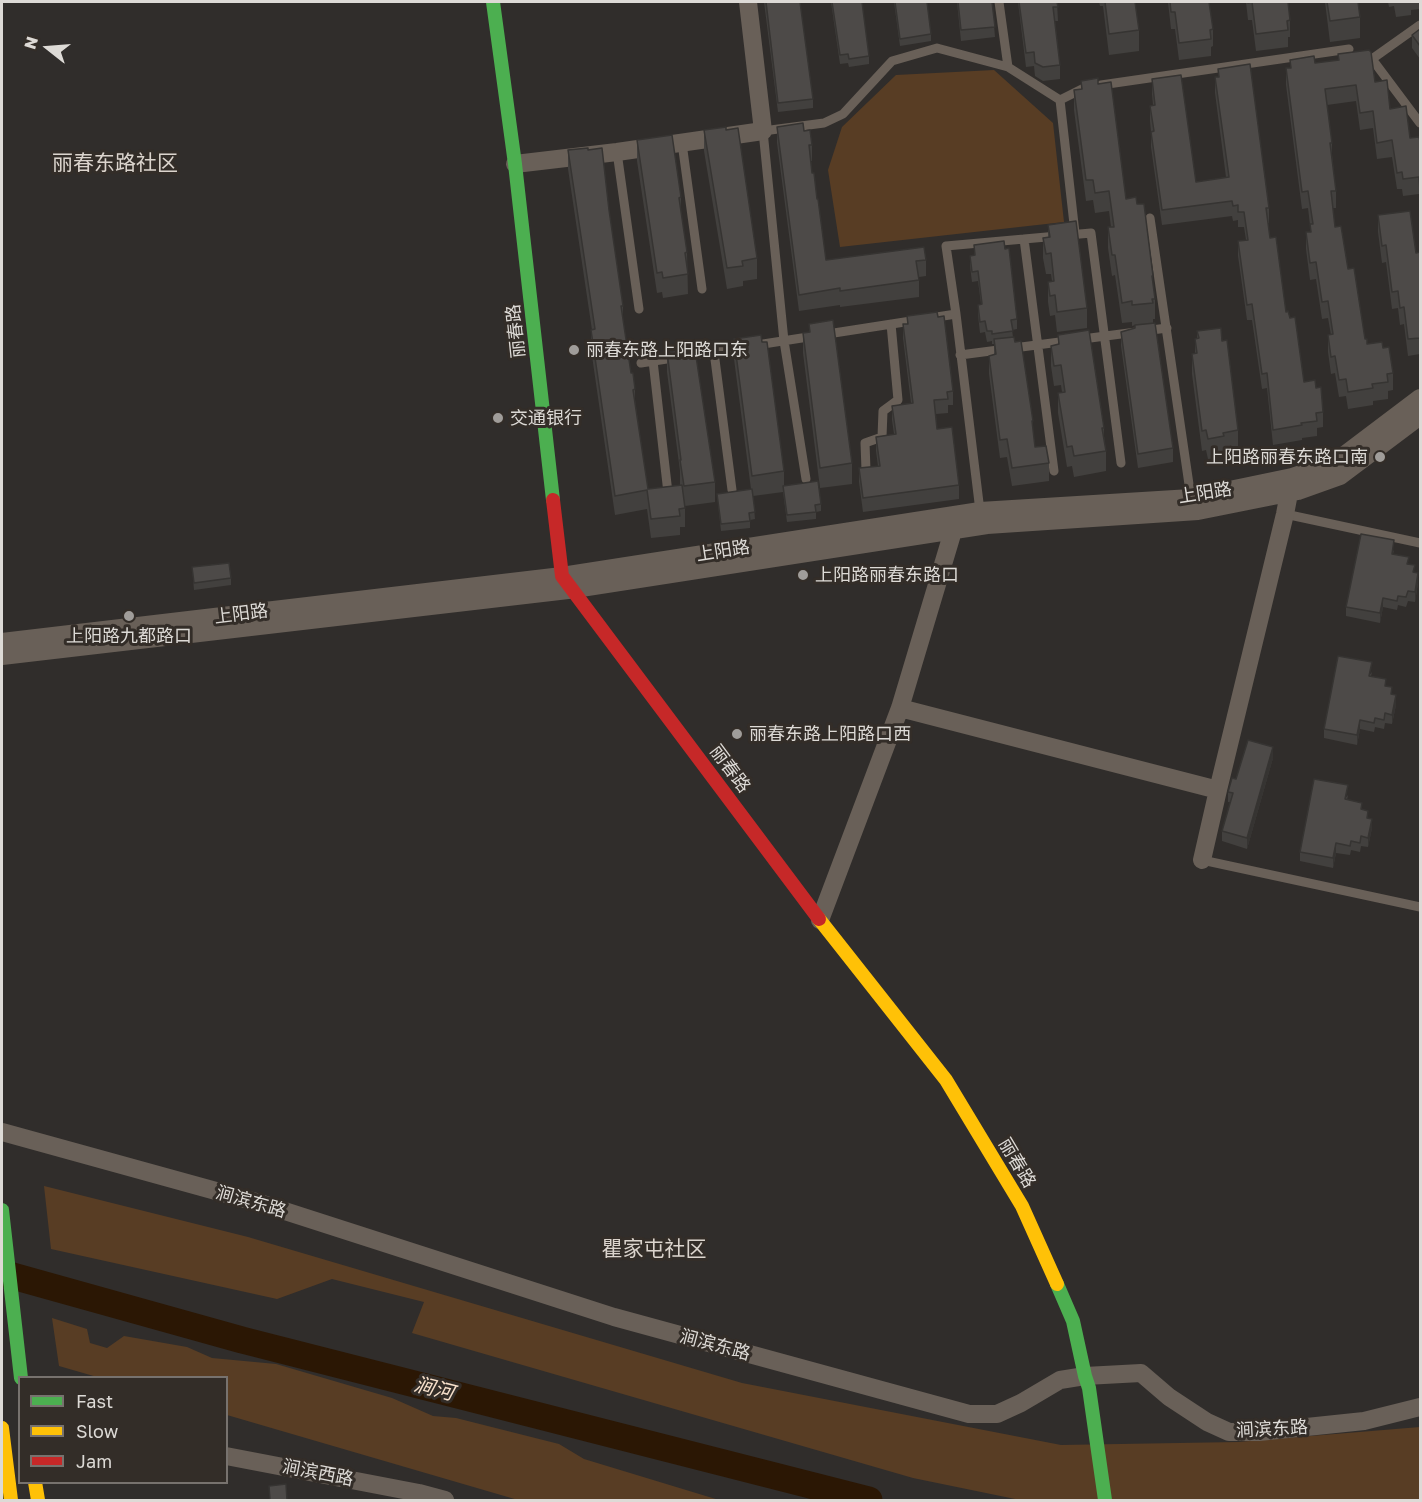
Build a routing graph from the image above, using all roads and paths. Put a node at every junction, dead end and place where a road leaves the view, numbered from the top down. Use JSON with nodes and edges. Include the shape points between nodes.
{"nodes":[{"id":1,"x":494,"y":2,"type":"edge"},
{"id":2,"x":748,"y":2,"type":"edge"},
{"id":3,"x":999,"y":2,"type":"edge"},
{"id":4,"x":1420,"y":25,"type":"edge"},
{"id":5,"x":1349,"y":49,"type":"dead end"},
{"id":6,"x":1008,"y":67,"type":"junction"},
{"id":7,"x":1060,"y":100,"type":"junction"},
{"id":8,"x":1420,"y":123,"type":"edge"},
{"id":9,"x":764,"y":131,"type":"junction"},
{"id":10,"x":682,"y":143,"type":"junction"},
{"id":11,"x":617,"y":152,"type":"junction"},
{"id":12,"x":527,"y":163,"type":"junction"},
{"id":13,"x":1150,"y":218,"type":"dead end"},
{"id":14,"x":1075,"y":234,"type":"junction"},
{"id":15,"x":1024,"y":239,"type":"junction"},
{"id":16,"x":702,"y":289,"type":"dead end"},
{"id":17,"x":639,"y":309,"type":"dead end"},
{"id":18,"x":956,"y":314,"type":"junction"},
{"id":19,"x":891,"y":324,"type":"junction"},
{"id":20,"x":1167,"y":328,"type":"junction"},
{"id":21,"x":1104,"y":336,"type":"junction"},
{"id":22,"x":784,"y":340,"type":"junction"},
{"id":23,"x":1038,"y":345,"type":"junction"},
{"id":24,"x":714,"y":352,"type":"junction"},
{"id":25,"x":960,"y":355,"type":"junction"},
{"id":26,"x":653,"y":361,"type":"junction"},
{"id":27,"x":641,"y":363,"type":"dead end"},
{"id":28,"x":1420,"y":398,"type":"edge"},
{"id":29,"x":1420,"y":416,"type":"edge"},
{"id":30,"x":1121,"y":463,"type":"dead end"},
{"id":31,"x":866,"y":470,"type":"edge"},
{"id":32,"x":1054,"y":471,"type":"dead end"},
{"id":33,"x":806,"y":479,"type":"dead end"},
{"id":34,"x":1291,"y":485,"type":"junction"},
{"id":35,"x":732,"y":490,"type":"edge"},
{"id":36,"x":668,"y":493,"type":"edge"},
{"id":37,"x":1191,"y":498,"type":"junction"},
{"id":38,"x":980,"y":511,"type":"junction"},
{"id":39,"x":1286,"y":514,"type":"junction"},
{"id":40,"x":956,"y":522,"type":"junction"},
{"id":41,"x":1420,"y":543,"type":"edge"},
{"id":42,"x":578,"y":581,"type":"junction"},
{"id":43,"x":2,"y":642,"type":"edge"},
{"id":44,"x":2,"y":656,"type":"edge"},
{"id":45,"x":900,"y":708,"type":"junction"},
{"id":46,"x":1218,"y":790,"type":"junction"},
{"id":47,"x":1202,"y":860,"type":"joint"},
{"id":48,"x":1420,"y":907,"type":"edge"},
{"id":49,"x":825,"y":909,"type":"junction"},
{"id":50,"x":2,"y":1132,"type":"edge"},
{"id":51,"x":2,"y":1210,"type":"edge"},
{"id":52,"x":21,"y":1372,"type":"edge"},
{"id":53,"x":1096,"y":1377,"type":"junction"},
{"id":54,"x":1420,"y":1407,"type":"edge"},
{"id":55,"x":2,"y":1433,"type":"edge"},
{"id":56,"x":228,"y":1456,"type":"edge"},
{"id":57,"x":35,"y":1484,"type":"edge"},
{"id":58,"x":11,"y":1500,"type":"edge"},
{"id":59,"x":38,"y":1500,"type":"edge"},
{"id":60,"x":445,"y":1500,"type":"edge"},
{"id":61,"x":1105,"y":1500,"type":"edge"}],
"edges":[{"from":1,"to":12,"type":"main road","name":"丽春路"},
{"from":2,"to":9,"type":"street"},
{"from":3,"to":6,"type":"lane"},
{"from":4,"to":8,"type":"lane","via":[[1372,59]]},
{"from":5,"to":7,"type":"lane","via":[[1084,88]]},
{"from":6,"to":7,"type":"lane"},
{"from":6,"to":9,"type":"lane","via":[[937,48],[892,61],[843,114],[824,123]]},
{"from":7,"to":14,"type":"lane"},
{"from":9,"to":10,"type":"street"},
{"from":9,"to":22,"type":"lane"},
{"from":10,"to":11,"type":"street"},
{"from":10,"to":16,"type":"lane"},
{"from":11,"to":12,"type":"street"},
{"from":11,"to":17,"type":"lane"},
{"from":12,"to":42,"type":"main road","name":"丽春路"},
{"from":13,"to":20,"type":"lane"},
{"from":14,"to":15,"type":"lane"},
{"from":14,"to":21,"type":"lane","via":[[1091,233]]},
{"from":15,"to":18,"type":"lane","via":[[946,246]]},
{"from":15,"to":23,"type":"lane"},
{"from":18,"to":19,"type":"lane"},
{"from":18,"to":25,"type":"lane"},
{"from":19,"to":22,"type":"lane"},
{"from":19,"to":31,"type":"lane","via":[[898,400],[883,411],[882,437],[865,443]]},
{"from":20,"to":21,"type":"lane"},
{"from":20,"to":37,"type":"lane"},
{"from":21,"to":23,"type":"lane"},
{"from":21,"to":30,"type":"lane"},
{"from":22,"to":24,"type":"lane"},
{"from":22,"to":33,"type":"lane"},
{"from":23,"to":25,"type":"lane"},
{"from":23,"to":32,"type":"lane"},
{"from":24,"to":26,"type":"lane"},
{"from":24,"to":35,"type":"lane"},
{"from":25,"to":38,"type":"lane"},
{"from":26,"to":27,"type":"lane"},
{"from":26,"to":36,"type":"lane"},
{"from":28,"to":34,"type":"street","name":"上阳路","via":[[1334,462]]},
{"from":29,"to":34,"type":"street","name":"上阳路","via":[[1340,476],[1298,491]]},
{"from":34,"to":37,"type":"street","name":"上阳路"},
{"from":34,"to":39,"type":"street"},
{"from":34,"to":40,"type":"street","name":"上阳路","via":[[1198,511],[987,525]]},
{"from":37,"to":38,"type":"street","name":"上阳路"},
{"from":38,"to":40,"type":"street","name":"上阳路"},
{"from":39,"to":41,"type":"lane"},
{"from":39,"to":46,"type":"street"},
{"from":40,"to":42,"type":"street","name":"上阳路"},
{"from":40,"to":45,"type":"street"},
{"from":42,"to":43,"type":"street","name":"上阳路"},
{"from":42,"to":44,"type":"street","name":"上阳路"},
{"from":42,"to":49,"type":"main road","name":"丽春路"},
{"from":45,"to":46,"type":"street"},
{"from":45,"to":49,"type":"street"},
{"from":46,"to":47,"type":"street"},
{"from":47,"to":48,"type":"lane"},
{"from":49,"to":53,"type":"main road","name":"丽春路","via":[[946,1080],[1022,1206]]},
{"from":50,"to":53,"type":"street","name":"涧滨东路","via":[[263,1204],[614,1317],[969,1414],[997,1414],[1060,1380]]},
{"from":51,"to":52,"type":"main road"},
{"from":53,"to":54,"type":"street","name":"涧滨东路","via":[[1141,1373],[1169,1397],[1229,1432],[1364,1421]]},
{"from":53,"to":61,"type":"main road","name":"丽春路"},
{"from":55,"to":58,"type":"main road"},
{"from":56,"to":60,"type":"street","name":"涧滨西路"},
{"from":57,"to":59,"type":"main road"}]}
